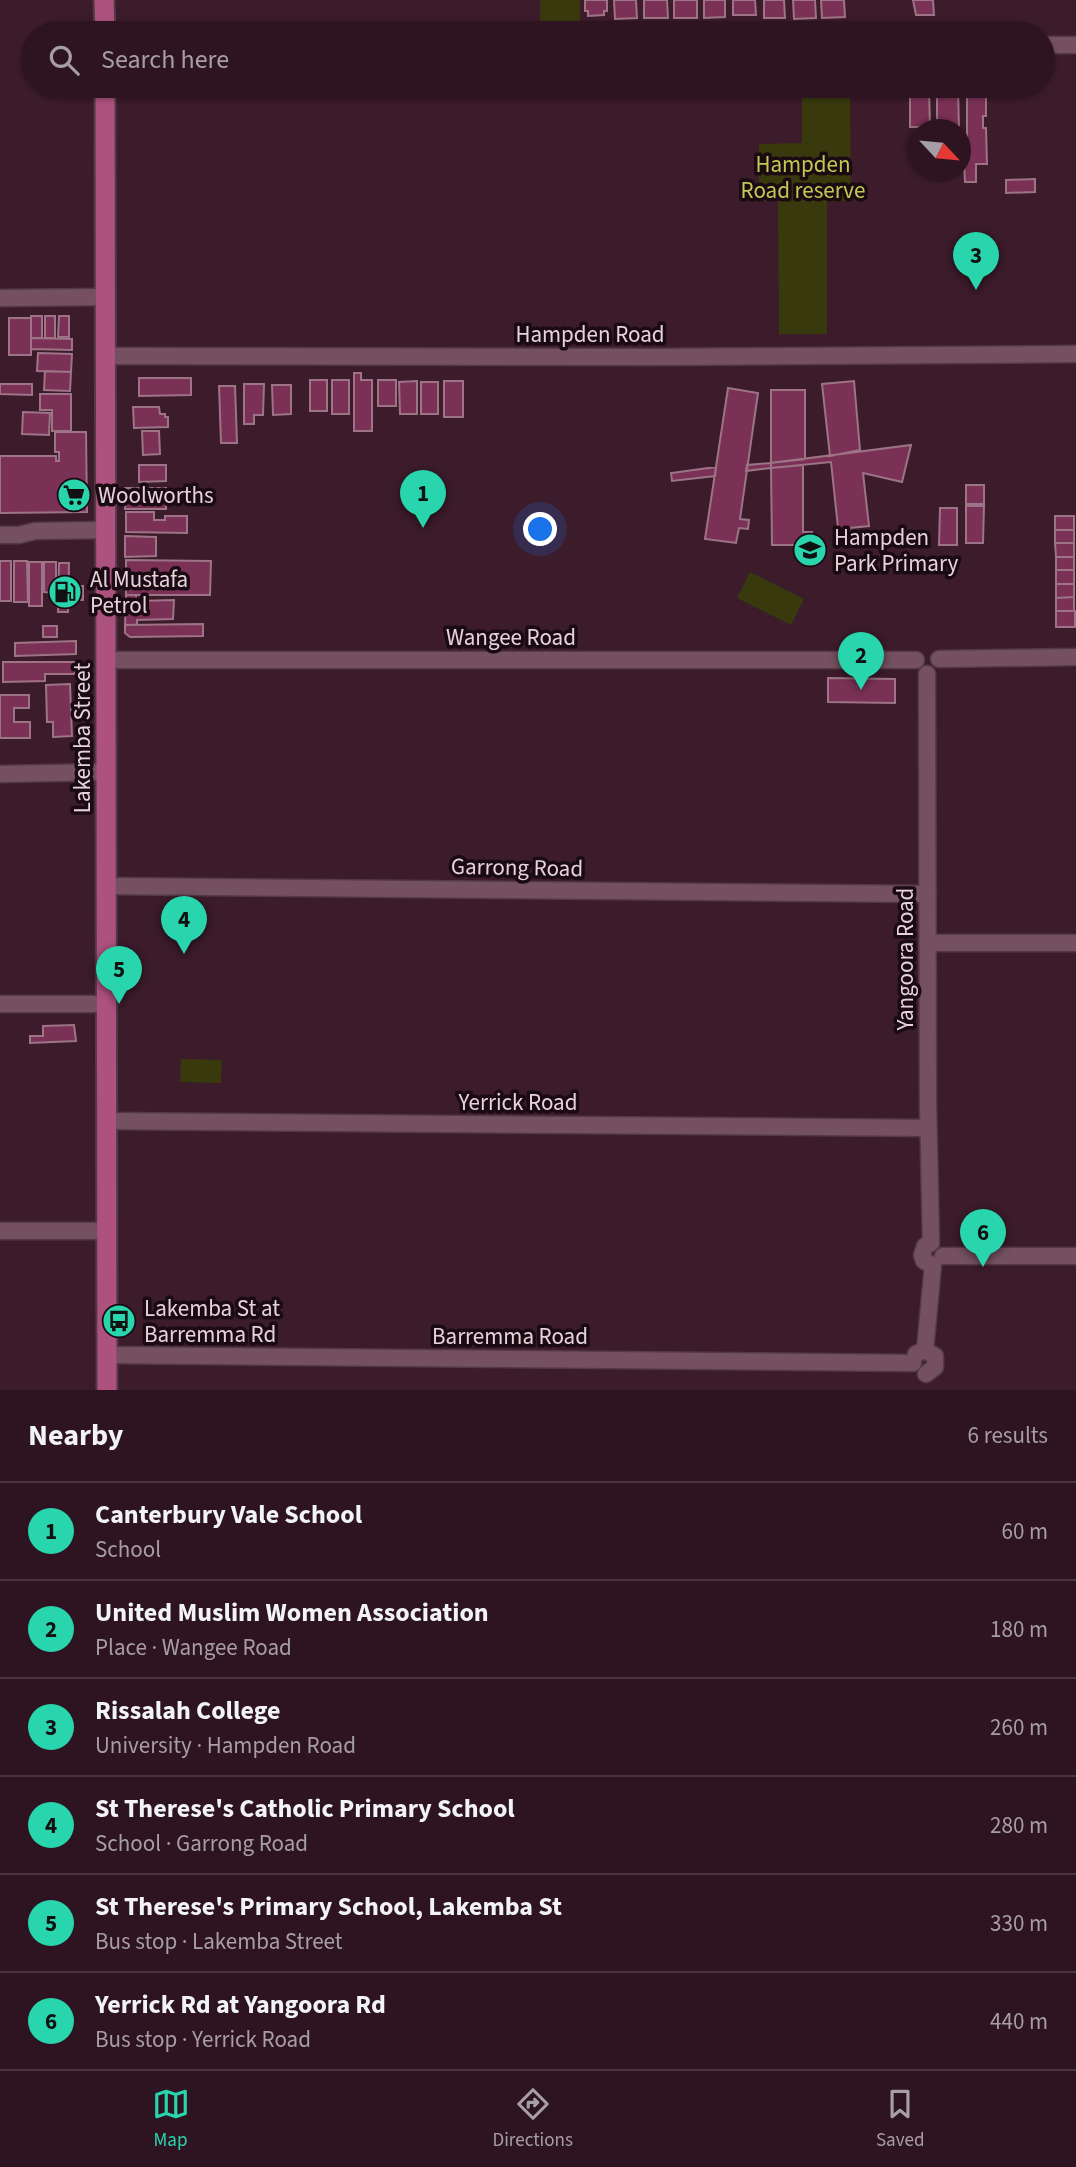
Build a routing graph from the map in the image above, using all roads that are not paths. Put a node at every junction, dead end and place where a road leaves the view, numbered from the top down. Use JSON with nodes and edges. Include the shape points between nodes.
{"nodes":[{"id":1,"x":104,"y":0,"type":"edge"},
{"id":2,"x":104,"y":21,"type":"edge"},
{"id":3,"x":1055,"y":45,"type":"edge"},
{"id":4,"x":1076,"y":45,"type":"edge"},
{"id":5,"x":105,"y":98,"type":"edge"},
{"id":6,"x":104,"y":297,"type":"junction"},
{"id":7,"x":0,"y":298,"type":"edge"},
{"id":8,"x":1076,"y":354,"type":"edge"},
{"id":9,"x":104,"y":356,"type":"junction"},
{"id":10,"x":0,"y":525,"type":"edge"},
{"id":11,"x":106,"y":530,"type":"junction"},
{"id":12,"x":36,"y":531,"type":"junction"},
{"id":13,"x":0,"y":535,"type":"edge"},
{"id":14,"x":1076,"y":657,"type":"edge"},
{"id":15,"x":939,"y":659,"type":"junction"},
{"id":16,"x":106,"y":660,"type":"junction"},
{"id":17,"x":916,"y":660,"type":"junction"},
{"id":18,"x":927,"y":674,"type":"junction"},
{"id":19,"x":106,"y":772,"type":"junction"},
{"id":20,"x":0,"y":774,"type":"edge"},
{"id":21,"x":106,"y":886,"type":"junction"},
{"id":22,"x":928,"y":894,"type":"junction"},
{"id":23,"x":928,"y":943,"type":"junction"},
{"id":24,"x":1076,"y":943,"type":"edge"},
{"id":25,"x":106,"y":1003,"type":"junction"},
{"id":26,"x":0,"y":1004,"type":"edge"},
{"id":27,"x":107,"y":1121,"type":"junction"},
{"id":28,"x":928,"y":1128,"type":"junction"},
{"id":29,"x":0,"y":1231,"type":"edge"},
{"id":30,"x":107,"y":1231,"type":"junction"},
{"id":31,"x":1076,"y":1256,"type":"edge"},
{"id":32,"x":938,"y":1261,"type":"junction"},
{"id":33,"x":925,"y":1350,"type":"junction"},
{"id":34,"x":107,"y":1355,"type":"junction"},
{"id":35,"x":913,"y":1363,"type":"junction"},
{"id":36,"x":927,"y":1382,"type":"edge"},
{"id":37,"x":107,"y":1390,"type":"edge"}],
"edges":[{"from":1,"to":2,"type":"main road"},
{"from":3,"to":4,"type":"street"},
{"from":5,"to":6,"type":"main road","name":"Lakemba Street"},
{"from":6,"to":7,"type":"street"},
{"from":6,"to":9,"type":"main road","name":"Lakemba Street"},
{"from":8,"to":9,"type":"street","name":"Hampden Road"},
{"from":9,"to":11,"type":"main road","name":"Lakemba Street"},
{"from":10,"to":12,"type":"street"},
{"from":11,"to":12,"type":"street"},
{"from":11,"to":16,"type":"main road","name":"Lakemba Street"},
{"from":12,"to":13,"type":"street"},
{"from":14,"to":15,"type":"street"},
{"from":15,"to":17,"type":"street","via":[[927,651]]},
{"from":15,"to":18,"type":"street","via":[[937,670]]},
{"from":16,"to":17,"type":"street","name":"Wangee Road"},
{"from":16,"to":19,"type":"main road","name":"Lakemba Street"},
{"from":17,"to":18,"type":"street","via":[[918,669]]},
{"from":18,"to":22,"type":"street","name":"Yangoora Road"},
{"from":19,"to":20,"type":"street"},
{"from":19,"to":21,"type":"main road","name":"Lakemba Street"},
{"from":21,"to":22,"type":"street","name":"Garrong Road"},
{"from":21,"to":25,"type":"main road","name":"Lakemba Street"},
{"from":22,"to":23,"type":"street","name":"Yangoora Road"},
{"from":23,"to":24,"type":"street"},
{"from":23,"to":28,"type":"street","name":"Yangoora Road"},
{"from":25,"to":26,"type":"street"},
{"from":25,"to":27,"type":"main road","name":"Lakemba Street"},
{"from":27,"to":28,"type":"street","name":"Yerrick Road"},
{"from":27,"to":30,"type":"main road","name":"Lakemba Street"},
{"from":28,"to":32,"type":"street","name":"Yangoora Road","via":[[931,1244],[922,1255],[926,1264]]},
{"from":29,"to":30,"type":"street"},
{"from":30,"to":34,"type":"main road","name":"Lakemba Street"},
{"from":31,"to":32,"type":"street"},
{"from":32,"to":33,"type":"street"},
{"from":33,"to":35,"type":"street","via":[[915,1355]]},
{"from":33,"to":36,"type":"street","via":[[936,1360]]},
{"from":34,"to":35,"type":"street","name":"Barremma Road"},
{"from":34,"to":37,"type":"main road","name":"Lakemba Street"},
{"from":35,"to":36,"type":"street"}]}
